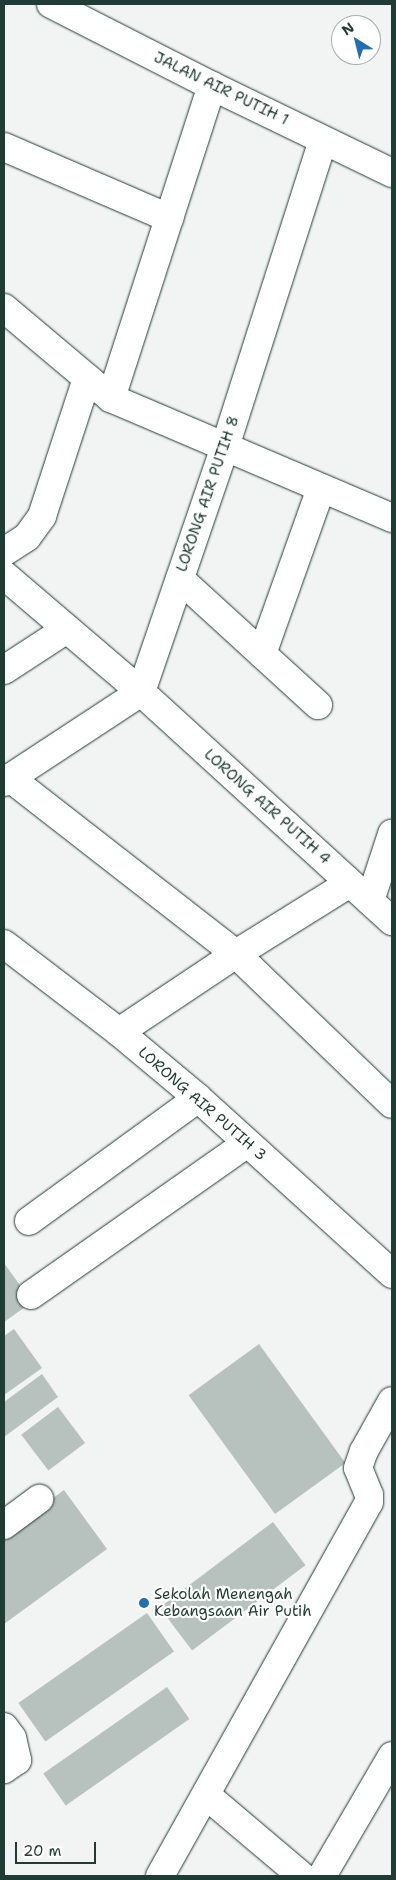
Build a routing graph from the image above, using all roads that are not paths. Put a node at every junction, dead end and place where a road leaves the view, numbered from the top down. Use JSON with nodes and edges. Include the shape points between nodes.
{"nodes":[{"id":1,"x":51,"y":4,"type":"edge"},
{"id":2,"x":102,"y":16,"type":"edge"},
{"id":3,"x":212,"y":86,"type":"junction"},
{"id":4,"x":323,"y":140,"type":"junction"},
{"id":5,"x":4,"y":147,"type":"edge"},
{"id":6,"x":392,"y":173,"type":"edge"},
{"id":7,"x":169,"y":218,"type":"junction"},
{"id":8,"x":4,"y":308,"type":"edge"},
{"id":9,"x":87,"y":378,"type":"junction"},
{"id":10,"x":111,"y":398,"type":"junction"},
{"id":11,"x":225,"y":446,"type":"junction"},
{"id":12,"x":321,"y":488,"type":"junction"},
{"id":13,"x":392,"y":518,"type":"edge"},
{"id":14,"x":4,"y":552,"type":"edge"},
{"id":15,"x":4,"y":575,"type":"edge"},
{"id":16,"x":180,"y":579,"type":"junction"},
{"id":17,"x":67,"y":629,"type":"junction"},
{"id":18,"x":262,"y":654,"type":"junction"},
{"id":19,"x":4,"y":670,"type":"edge"},
{"id":20,"x":141,"y":692,"type":"junction"},
{"id":21,"x":318,"y":705,"type":"dead end"},
{"id":22,"x":7,"y":780,"type":"edge"},
{"id":23,"x":392,"y":834,"type":"edge"},
{"id":24,"x":360,"y":892,"type":"junction"},
{"id":25,"x":392,"y":921,"type":"edge"},
{"id":26,"x":4,"y":944,"type":"edge"},
{"id":27,"x":236,"y":954,"type":"junction"},
{"id":28,"x":119,"y":1032,"type":"junction"},
{"id":29,"x":198,"y":1098,"type":"junction"},
{"id":30,"x":392,"y":1104,"type":"edge"},
{"id":31,"x":247,"y":1143,"type":"junction"},
{"id":32,"x":29,"y":1221,"type":"dead end"},
{"id":33,"x":392,"y":1274,"type":"edge"},
{"id":34,"x":32,"y":1296,"type":"dead end"},
{"id":35,"x":392,"y":1401,"type":"edge"},
{"id":36,"x":39,"y":1499,"type":"dead end"},
{"id":37,"x":4,"y":1525,"type":"edge"},
{"id":38,"x":4,"y":1727,"type":"edge"},
{"id":39,"x":392,"y":1756,"type":"edge"},
{"id":40,"x":4,"y":1769,"type":"edge"},
{"id":41,"x":206,"y":1795,"type":"junction"},
{"id":42,"x":160,"y":1876,"type":"edge"},
{"id":43,"x":302,"y":1876,"type":"edge"},
{"id":44,"x":322,"y":1876,"type":"edge"}],
"edges":[{"from":1,"to":2,"type":"street","name":"JALAN AIR PUTIH 1"},
{"from":2,"to":3,"type":"street","name":"JALAN AIR PUTIH 1"},
{"from":3,"to":4,"type":"street","name":"JALAN AIR PUTIH 1"},
{"from":3,"to":7,"type":"street"},
{"from":4,"to":6,"type":"street","name":"JALAN AIR PUTIH 1"},
{"from":4,"to":11,"type":"street","name":"LORONG AIR PUTIH 8"},
{"from":5,"to":7,"type":"street"},
{"from":7,"to":10,"type":"street"},
{"from":8,"to":9,"type":"street"},
{"from":9,"to":10,"type":"street"},
{"from":9,"to":14,"type":"street","via":[[42,516],[27,537]]},
{"from":10,"to":11,"type":"street"},
{"from":11,"to":12,"type":"street"},
{"from":11,"to":16,"type":"street","name":"LORONG AIR PUTIH 8"},
{"from":12,"to":13,"type":"street"},
{"from":12,"to":18,"type":"street"},
{"from":15,"to":17,"type":"street","name":"LORONG AIR PUTIH 4"},
{"from":16,"to":18,"type":"street"},
{"from":16,"to":20,"type":"street","name":"LORONG AIR PUTIH 8"},
{"from":17,"to":19,"type":"street"},
{"from":17,"to":20,"type":"street","name":"LORONG AIR PUTIH 4"},
{"from":18,"to":21,"type":"street"},
{"from":20,"to":22,"type":"street"},
{"from":20,"to":24,"type":"street","name":"LORONG AIR PUTIH 4"},
{"from":22,"to":27,"type":"street"},
{"from":23,"to":24,"type":"street"},
{"from":24,"to":25,"type":"street","name":"LORONG AIR PUTIH 4"},
{"from":24,"to":27,"type":"street"},
{"from":26,"to":28,"type":"street","name":"LORONG AIR PUTIH 3"},
{"from":27,"to":28,"type":"street"},
{"from":27,"to":30,"type":"street"},
{"from":28,"to":29,"type":"street","name":"LORONG AIR PUTIH 3"},
{"from":29,"to":31,"type":"street","name":"LORONG AIR PUTIH 3"},
{"from":29,"to":32,"type":"street"},
{"from":31,"to":33,"type":"street","name":"LORONG AIR PUTIH 3"},
{"from":31,"to":34,"type":"street"},
{"from":35,"to":41,"type":"street","via":[[358,1468],[369,1502]]},
{"from":36,"to":37,"type":"street"},
{"from":38,"to":40,"type":"street","via":[[12,1738],[16,1760]]},
{"from":39,"to":44,"type":"street"},
{"from":41,"to":42,"type":"street"},
{"from":41,"to":43,"type":"street"}]}
